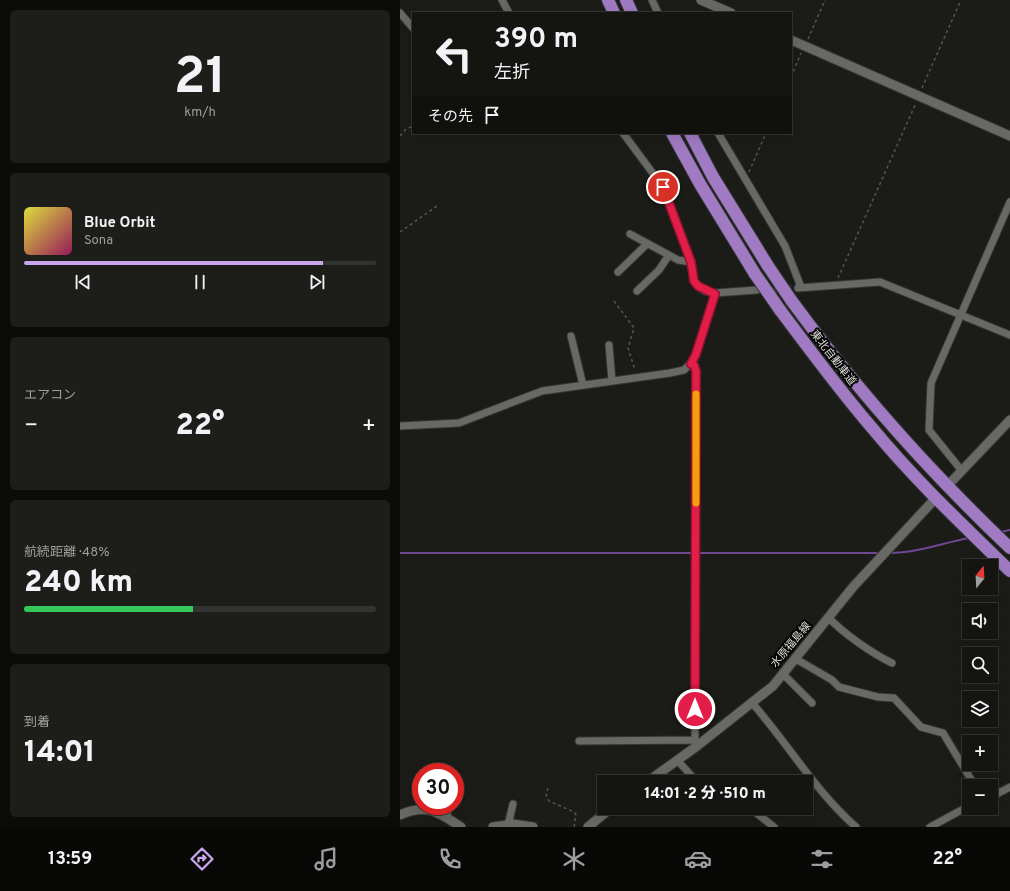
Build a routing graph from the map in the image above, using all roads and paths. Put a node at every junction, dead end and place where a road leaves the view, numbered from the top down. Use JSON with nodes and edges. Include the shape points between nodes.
{"nodes":[{"id":1,"x":502,"y":0,"type":"edge"},
{"id":2,"x":608,"y":0,"type":"edge"},
{"id":3,"x":626,"y":0,"type":"edge"},
{"id":4,"x":652,"y":0,"type":"edge"},
{"id":5,"x":701,"y":0,"type":"edge"},
{"id":6,"x":961,"y":0,"type":"edge"},
{"id":7,"x":507,"y":12,"type":"edge"},
{"id":8,"x":614,"y":12,"type":"edge"},
{"id":9,"x":632,"y":12,"type":"edge"},
{"id":10,"x":658,"y":12,"type":"edge"},
{"id":11,"x":728,"y":12,"type":"edge"},
{"id":12,"x":400,"y":14,"type":"edge"},
{"id":13,"x":412,"y":27,"type":"edge"},
{"id":14,"x":792,"y":40,"type":"edge"},
{"id":15,"x":919,"y":96,"type":"junction"},
{"id":16,"x":412,"y":126,"type":"edge"},
{"id":17,"x":624,"y":134,"type":"edge"},
{"id":18,"x":673,"y":134,"type":"edge"},
{"id":19,"x":691,"y":134,"type":"edge"},
{"id":20,"x":719,"y":134,"type":"edge"},
{"id":21,"x":766,"y":134,"type":"edge"},
{"id":22,"x":400,"y":136,"type":"edge"},
{"id":23,"x":1010,"y":136,"type":"edge"},
{"id":24,"x":743,"y":178,"type":"junction"},
{"id":25,"x":1010,"y":202,"type":"edge"},
{"id":26,"x":437,"y":206,"type":"dead end"},
{"id":27,"x":400,"y":232,"type":"edge"},
{"id":28,"x":630,"y":234,"type":"dead end"},
{"id":29,"x":647,"y":244,"type":"junction"},
{"id":30,"x":669,"y":255,"type":"junction"},
{"id":31,"x":691,"y":262,"type":"junction"},
{"id":32,"x":618,"y":272,"type":"dead end"},
{"id":33,"x":835,"y":285,"type":"junction"},
{"id":34,"x":757,"y":290,"type":"tunnel mouth"},
{"id":35,"x":637,"y":291,"type":"dead end"},
{"id":36,"x":715,"y":294,"type":"junction"},
{"id":37,"x":614,"y":301,"type":"dead end"},
{"id":38,"x":961,"y":314,"type":"junction"},
{"id":39,"x":1010,"y":335,"type":"edge"},
{"id":40,"x":571,"y":336,"type":"dead end"},
{"id":41,"x":609,"y":345,"type":"dead end"},
{"id":42,"x":691,"y":364,"type":"junction"},
{"id":43,"x":637,"y":378,"type":"junction"},
{"id":44,"x":612,"y":381,"type":"junction"},
{"id":45,"x":583,"y":385,"type":"junction"},
{"id":46,"x":1010,"y":420,"type":"edge"},
{"id":47,"x":400,"y":426,"type":"edge"},
{"id":48,"x":962,"y":471,"type":"junction"},
{"id":49,"x":952,"y":481,"type":"dead end"},
{"id":50,"x":938,"y":504,"type":"junction"},
{"id":51,"x":1010,"y":548,"type":"edge"},
{"id":52,"x":1010,"y":571,"type":"edge"},
{"id":53,"x":829,"y":618,"type":"junction"},
{"id":54,"x":796,"y":659,"type":"junction"},
{"id":55,"x":892,"y":663,"type":"dead end"},
{"id":56,"x":783,"y":674,"type":"junction"},
{"id":57,"x":812,"y":703,"type":"dead end"},
{"id":58,"x":753,"y":704,"type":"junction"},
{"id":59,"x":579,"y":741,"type":"dead end"},
{"id":60,"x":696,"y":743,"type":"junction"},
{"id":61,"x":678,"y":761,"type":"junction"},
{"id":62,"x":657,"y":775,"type":"edge"},
{"id":63,"x":691,"y":775,"type":"edge"},
{"id":64,"x":971,"y":779,"type":"edge"},
{"id":65,"x":1010,"y":787,"type":"edge"},
{"id":66,"x":548,"y":788,"type":"dead end"},
{"id":67,"x":998,"y":793,"type":"edge"},
{"id":68,"x":513,"y":804,"type":"dead end"},
{"id":69,"x":412,"y":809,"type":"edge"},
{"id":70,"x":962,"y":810,"type":"edge"},
{"id":71,"x":400,"y":815,"type":"edge"},
{"id":72,"x":442,"y":815,"type":"edge"},
{"id":73,"x":449,"y":815,"type":"edge"},
{"id":74,"x":603,"y":815,"type":"edge"},
{"id":75,"x":759,"y":815,"type":"edge"},
{"id":76,"x":448,"y":818,"type":"junction"},
{"id":77,"x":508,"y":825,"type":"junction"},
{"id":78,"x":461,"y":827,"type":"edge"},
{"id":79,"x":493,"y":827,"type":"edge"},
{"id":80,"x":533,"y":827,"type":"edge"},
{"id":81,"x":574,"y":827,"type":"edge"},
{"id":82,"x":588,"y":827,"type":"edge"},
{"id":83,"x":774,"y":827,"type":"edge"},
{"id":84,"x":856,"y":827,"type":"edge"},
{"id":85,"x":930,"y":827,"type":"edge"}],
"edges":[{"from":1,"to":7,"type":"street"},
{"from":2,"to":8,"type":"highway"},
{"from":3,"to":9,"type":"highway"},
{"from":4,"to":10,"type":"street"},
{"from":5,"to":11,"type":"main road"},
{"from":6,"to":15,"type":"path"},
{"from":12,"to":13,"type":"street"},
{"from":14,"to":15,"type":"main road"},
{"from":15,"to":23,"type":"main road"},
{"from":15,"to":33,"type":"path"},
{"from":16,"to":22,"type":"path"},
{"from":17,"to":31,"type":"street","via":[[663,187]]},
{"from":18,"to":50,"type":"highway","name":"東北自動車道","bridge":true,"via":[[700,184],[780,310],[874,430]]},
{"from":19,"to":51,"type":"highway","name":"東北自動車道","bridge":true,"via":[[713,177],[768,266],[822,342],[880,413],[957,498]]},
{"from":20,"to":24,"type":"street"},
{"from":21,"to":24,"type":"path","via":[[748,174]]},
{"from":24,"to":33,"type":"street","via":[[785,246],[799,287]]},
{"from":25,"to":38,"type":"street"},
{"from":26,"to":27,"type":"path"},
{"from":28,"to":29,"type":"street"},
{"from":29,"to":30,"type":"street"},
{"from":29,"to":32,"type":"street"},
{"from":30,"to":31,"type":"street","via":[[678,260]]},
{"from":30,"to":35,"type":"street","via":[[659,270]]},
{"from":31,"to":36,"type":"street","via":[[694,281],[698,286]]},
{"from":33,"to":38,"type":"street","via":[[880,282]]},
{"from":34,"to":36,"type":"street"},
{"from":36,"to":42,"type":"street"},
{"from":37,"to":43,"type":"path","via":[[634,328],[628,348]]},
{"from":38,"to":39,"type":"street"},
{"from":38,"to":48,"type":"street","via":[[930,383],[929,430]]},
{"from":40,"to":45,"type":"street"},
{"from":41,"to":44,"type":"street"},
{"from":42,"to":43,"type":"street","via":[[684,370],[670,374]]},
{"from":42,"to":60,"type":"street","via":[[696,371]]},
{"from":43,"to":44,"type":"street"},
{"from":44,"to":45,"type":"street"},
{"from":45,"to":47,"type":"street","via":[[533,393],[459,423]]},
{"from":46,"to":48,"type":"main road"},
{"from":48,"to":49,"type":"main road"},
{"from":50,"to":52,"type":"highway","name":"東北自動車道"},
{"from":50,"to":53,"type":"main road","name":"水原福島線","via":[[885,553],[853,587]]},
{"from":53,"to":54,"type":"main road","name":"水原福島線"},
{"from":53,"to":55,"type":"street","via":[[878,657]]},
{"from":54,"to":56,"type":"main road","name":"水原福島線"},
{"from":54,"to":64,"type":"street","via":[[832,680],[839,687],[878,697],[894,698],[922,727],[943,733]]},
{"from":56,"to":57,"type":"street"},
{"from":56,"to":58,"type":"main road","name":"水原福島線"},
{"from":58,"to":60,"type":"main road","name":"水原福島線"},
{"from":58,"to":84,"type":"street","via":[[778,732],[832,804]]},
{"from":59,"to":60,"type":"street"},
{"from":60,"to":61,"type":"main road","name":"水原福島線"},
{"from":61,"to":62,"type":"main road","name":"水原福島線"},
{"from":61,"to":63,"type":"street"},
{"from":65,"to":67,"type":"street"},
{"from":66,"to":81,"type":"path","via":[[546,795],[549,801],[574,812]]},
{"from":68,"to":77,"type":"street"},
{"from":69,"to":71,"type":"main road"},
{"from":70,"to":85,"type":"street"},
{"from":72,"to":76,"type":"main road"},
{"from":73,"to":76,"type":"lane"},
{"from":74,"to":82,"type":"main road"},
{"from":75,"to":83,"type":"street"},
{"from":76,"to":78,"type":"main road"},
{"from":77,"to":79,"type":"main road"},
{"from":77,"to":80,"type":"main road"}]}
